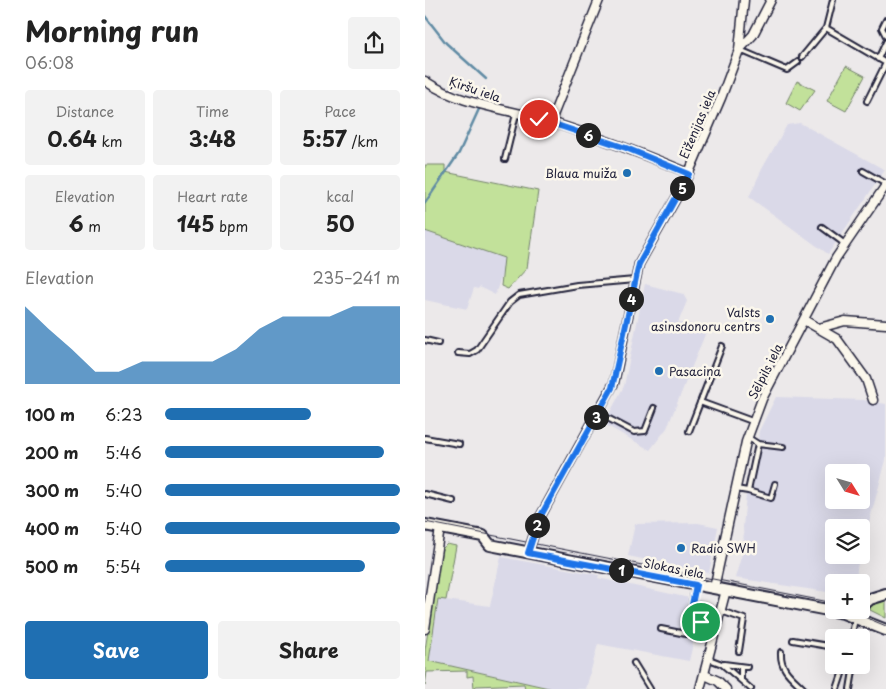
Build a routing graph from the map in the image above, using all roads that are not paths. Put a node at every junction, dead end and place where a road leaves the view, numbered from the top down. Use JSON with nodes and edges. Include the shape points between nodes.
{"nodes":[{"id":1,"x":599,"y":0,"type":"edge"},
{"id":2,"x":744,"y":0,"type":"edge"},
{"id":3,"x":771,"y":0,"type":"edge"},
{"id":4,"x":833,"y":0,"type":"edge"},
{"id":5,"x":886,"y":20,"type":"edge"},
{"id":6,"x":826,"y":28,"type":"junction"},
{"id":7,"x":886,"y":36,"type":"edge"},
{"id":8,"x":886,"y":42,"type":"edge"},
{"id":9,"x":885,"y":48,"type":"edge"},
{"id":10,"x":739,"y":50,"type":"junction"},
{"id":11,"x":802,"y":57,"type":"dead end"},
{"id":12,"x":878,"y":59,"type":"junction"},
{"id":13,"x":798,"y":62,"type":"dead end"},
{"id":14,"x":425,"y":80,"type":"edge"},
{"id":15,"x":867,"y":101,"type":"dead end"},
{"id":16,"x":515,"y":114,"type":"junction"},
{"id":17,"x":550,"y":123,"type":"junction"},
{"id":18,"x":505,"y":159,"type":"dead end"},
{"id":19,"x":863,"y":171,"type":"dead end"},
{"id":20,"x":689,"y":174,"type":"junction"},
{"id":21,"x":886,"y":184,"type":"edge"},
{"id":22,"x":822,"y":227,"type":"dead end"},
{"id":23,"x":845,"y":244,"type":"junction"},
{"id":24,"x":635,"y":280,"type":"junction"},
{"id":25,"x":804,"y":320,"type":"junction"},
{"id":26,"x":886,"y":324,"type":"edge"},
{"id":27,"x":819,"y":328,"type":"junction"},
{"id":28,"x":425,"y":340,"type":"edge"},
{"id":29,"x":438,"y":343,"type":"dead end"},
{"id":30,"x":722,"y":346,"type":"dead end"},
{"id":31,"x":458,"y":353,"type":"dead end"},
{"id":32,"x":873,"y":400,"type":"dead end"},
{"id":33,"x":700,"y":402,"type":"junction"},
{"id":34,"x":654,"y":408,"type":"dead end"},
{"id":35,"x":598,"y":413,"type":"junction"},
{"id":36,"x":753,"y":421,"type":"junction"},
{"id":37,"x":689,"y":431,"type":"dead end"},
{"id":38,"x":747,"y":437,"type":"junction"},
{"id":39,"x":425,"y":438,"type":"edge"},
{"id":40,"x":459,"y":444,"type":"dead end"},
{"id":41,"x":758,"y":444,"type":"junction"},
{"id":42,"x":783,"y":447,"type":"dead end"},
{"id":43,"x":775,"y":484,"type":"dead end"},
{"id":44,"x":736,"y":489,"type":"junction"},
{"id":45,"x":748,"y":492,"type":"junction"},
{"id":46,"x":425,"y":494,"type":"edge"},
{"id":47,"x":453,"y":501,"type":"dead end"},
{"id":48,"x":425,"y":525,"type":"edge"},
{"id":49,"x":439,"y":528,"type":"junction"},
{"id":50,"x":528,"y":553,"type":"junction"},
{"id":51,"x":696,"y":585,"type":"junction"},
{"id":52,"x":714,"y":588,"type":"junction"},
{"id":53,"x":726,"y":590,"type":"junction"},
{"id":54,"x":886,"y":594,"type":"edge"},
{"id":55,"x":870,"y":599,"type":"edge"},
{"id":56,"x":825,"y":606,"type":"edge"},
{"id":57,"x":721,"y":612,"type":"junction"},
{"id":58,"x":689,"y":619,"type":"junction"},
{"id":59,"x":870,"y":619,"type":"edge"},
{"id":60,"x":717,"y":625,"type":"junction"},
{"id":61,"x":425,"y":629,"type":"edge"},
{"id":62,"x":661,"y":629,"type":"dead end"},
{"id":63,"x":886,"y":630,"type":"edge"},
{"id":64,"x":793,"y":640,"type":"dead end"},
{"id":65,"x":825,"y":646,"type":"edge"},
{"id":66,"x":739,"y":651,"type":"dead end"},
{"id":67,"x":781,"y":652,"type":"dead end"},
{"id":68,"x":709,"y":659,"type":"junction"},
{"id":69,"x":634,"y":663,"type":"dead end"},
{"id":70,"x":722,"y":664,"type":"junction"},
{"id":71,"x":741,"y":667,"type":"junction"},
{"id":72,"x":747,"y":667,"type":"dead end"},
{"id":73,"x":842,"y":674,"type":"edge"},
{"id":74,"x":852,"y":674,"type":"edge"},
{"id":75,"x":705,"y":675,"type":"junction"},
{"id":76,"x":741,"y":680,"type":"junction"},
{"id":77,"x":650,"y":689,"type":"edge"},
{"id":78,"x":700,"y":689,"type":"edge"},
{"id":79,"x":726,"y":689,"type":"edge"},
{"id":80,"x":751,"y":689,"type":"edge"},
{"id":81,"x":804,"y":689,"type":"edge"},
{"id":82,"x":837,"y":689,"type":"edge"},
{"id":83,"x":850,"y":689,"type":"edge"}],
"edges":[{"from":1,"to":17,"type":"street"},
{"from":2,"to":10,"type":"street","name":"Eiženijas iela"},
{"from":3,"to":10,"type":"street","via":[[753,35]]},
{"from":4,"to":6,"type":"lane"},
{"from":5,"to":7,"type":"lane","via":[[882,28]]},
{"from":6,"to":11,"type":"lane"},
{"from":6,"to":12,"type":"lane"},
{"from":8,"to":9,"type":"lane"},
{"from":9,"to":12,"type":"lane"},
{"from":10,"to":13,"type":"lane","via":[[787,70]]},
{"from":10,"to":20,"type":"street","name":"Eiženijas iela"},
{"from":12,"to":15,"type":"lane","via":[[886,63]]},
{"from":14,"to":16,"type":"street","name":"Ķiršu iela","via":[[478,105]]},
{"from":16,"to":17,"type":"street","name":"Ķiršu iela"},
{"from":16,"to":18,"type":"lane"},
{"from":17,"to":20,"type":"street","name":"Ķiršu iela","via":[[626,148]]},
{"from":19,"to":21,"type":"lane"},
{"from":20,"to":24,"type":"street","name":"Eiženijas iela","via":[[647,250]]},
{"from":21,"to":23,"type":"street","name":"Sēlpils iela"},
{"from":22,"to":23,"type":"lane"},
{"from":23,"to":25,"type":"street","name":"Sēlpils iela"},
{"from":24,"to":31,"type":"lane","via":[[519,295],[510,302],[477,350],[470,354]]},
{"from":24,"to":35,"type":"street","name":"Eiženijas iela","via":[[614,383]]},
{"from":25,"to":27,"type":"street"},
{"from":25,"to":36,"type":"street","name":"Sēlpils iela"},
{"from":26,"to":27,"type":"street","via":[[845,321]]},
{"from":27,"to":32,"type":"street","via":[[837,339],[850,353],[866,379]]},
{"from":28,"to":29,"type":"lane"},
{"from":30,"to":33,"type":"lane"},
{"from":33,"to":36,"type":"lane"},
{"from":33,"to":37,"type":"lane"},
{"from":34,"to":35,"type":"lane","via":[[645,431],[634,432]]},
{"from":35,"to":50,"type":"street","name":"Eiženijas iela","via":[[539,519]]},
{"from":36,"to":38,"type":"street","name":"Sēlpils iela"},
{"from":38,"to":41,"type":"lane"},
{"from":38,"to":44,"type":"street","name":"Sēlpils iela"},
{"from":39,"to":40,"type":"lane"},
{"from":41,"to":42,"type":"lane"},
{"from":41,"to":45,"type":"lane"},
{"from":43,"to":45,"type":"lane","via":[[771,498]]},
{"from":44,"to":45,"type":"lane"},
{"from":44,"to":52,"type":"street","name":"Sēlpils iela"},
{"from":46,"to":47,"type":"lane"},
{"from":48,"to":49,"type":"street","name":"Slokas iela"},
{"from":49,"to":50,"type":"street","name":"Slokas iela","via":[[483,536],[490,545]]},
{"from":49,"to":61,"type":"street"},
{"from":50,"to":51,"type":"street","name":"Slokas iela"},
{"from":51,"to":52,"type":"street","name":"Slokas iela"},
{"from":51,"to":58,"type":"lane"},
{"from":52,"to":53,"type":"street","name":"Slokas iela"},
{"from":53,"to":56,"type":"street","name":"Slokas iela"},
{"from":53,"to":57,"type":"street"},
{"from":54,"to":55,"type":"street"},
{"from":57,"to":60,"type":"street"},
{"from":57,"to":66,"type":"lane","via":[[744,619]]},
{"from":58,"to":60,"type":"lane"},
{"from":58,"to":62,"type":"lane","via":[[686,634]]},
{"from":59,"to":63,"type":"street","name":"Slokas iela"},
{"from":60,"to":68,"type":"street"},
{"from":64,"to":65,"type":"lane"},
{"from":67,"to":81,"type":"lane","via":[[784,670]]},
{"from":68,"to":70,"type":"lane"},
{"from":68,"to":75,"type":"street"},
{"from":69,"to":77,"type":"lane"},
{"from":70,"to":71,"type":"lane"},
{"from":70,"to":76,"type":"lane"},
{"from":71,"to":72,"type":"lane"},
{"from":71,"to":76,"type":"lane"},
{"from":73,"to":82,"type":"lane"},
{"from":74,"to":83,"type":"lane"},
{"from":75,"to":78,"type":"street"},
{"from":75,"to":79,"type":"street"},
{"from":76,"to":80,"type":"lane"}]}
